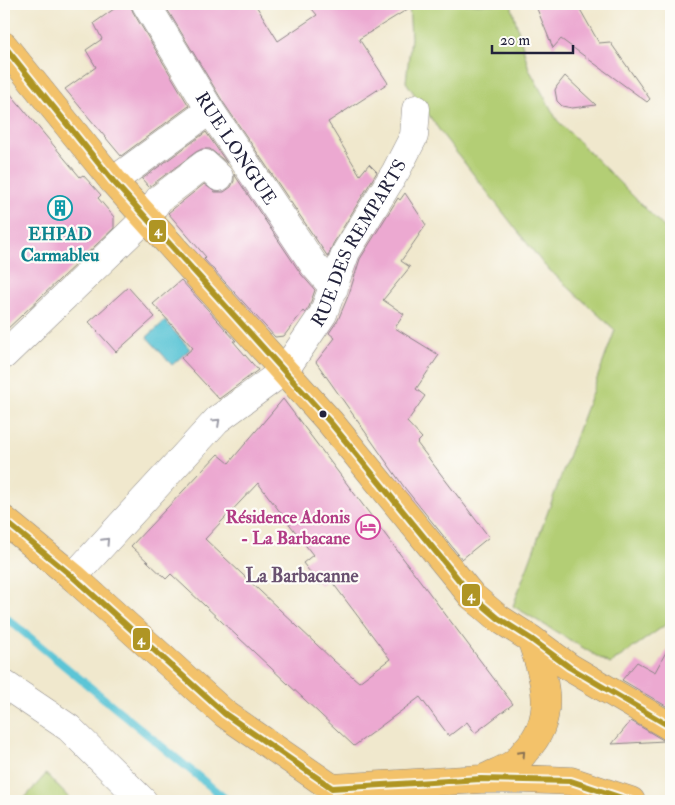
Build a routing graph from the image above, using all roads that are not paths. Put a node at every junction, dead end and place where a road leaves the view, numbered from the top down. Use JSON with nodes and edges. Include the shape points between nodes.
{"nodes":[{"id":1,"x":146,"y":4,"type":"edge"},
{"id":2,"x":4,"y":46,"type":"edge"},
{"id":3,"x":416,"y":109,"type":"dead end"},
{"id":4,"x":210,"y":110,"type":"junction"},
{"id":5,"x":218,"y":177,"type":"dead end"},
{"id":6,"x":113,"y":181,"type":"junction"},
{"id":7,"x":146,"y":218,"type":"junction"},
{"id":8,"x":334,"y":288,"type":"junction"},
{"id":9,"x":4,"y":356,"type":"edge"},
{"id":10,"x":285,"y":370,"type":"junction"},
{"id":11,"x":4,"y":520,"type":"edge"},
{"id":12,"x":73,"y":577,"type":"junction"},
{"id":13,"x":531,"y":639,"type":"junction"},
{"id":14,"x":4,"y":684,"type":"edge"},
{"id":15,"x":671,"y":727,"type":"edge"},
{"id":16,"x":481,"y":779,"type":"junction"},
{"id":17,"x":143,"y":801,"type":"edge"},
{"id":18,"x":631,"y":801,"type":"edge"}],
"edges":[{"from":1,"to":4,"type":"street","name":"RUE LONGUE"},
{"from":2,"to":6,"type":"main road"},
{"from":3,"to":8,"type":"street","name":"RUE DES REMPARTS","via":[[414,136],[346,252]]},
{"from":4,"to":6,"type":"street"},
{"from":4,"to":8,"type":"street","name":"RUE LONGUE","via":[[314,265]]},
{"from":5,"to":7,"type":"street","via":[[204,164],[159,198]]},
{"from":6,"to":7,"type":"main road"},
{"from":7,"to":9,"type":"street"},
{"from":7,"to":10,"type":"main road"},
{"from":8,"to":10,"type":"street","name":"RUE DES REMPARTS","via":[[323,314]]},
{"from":12,"to":10,"type":"street","name":"RUE DES REMPARTS","one_way":true,"via":[[217,420]]},
{"from":10,"to":13,"type":"main road","via":[[472,596]]},
{"from":11,"to":12,"type":"main road"},
{"from":12,"to":16,"type":"main road","via":[[225,714],[332,788]]},
{"from":13,"to":15,"type":"main road","via":[[570,667]]},
{"from":16,"to":13,"type":"main road","one_way":true,"via":[[513,764],[542,728],[545,711],[543,673]]},
{"from":14,"to":17,"type":"street","via":[[69,728]]},
{"from":16,"to":18,"type":"main road","via":[[571,781]]}]}
